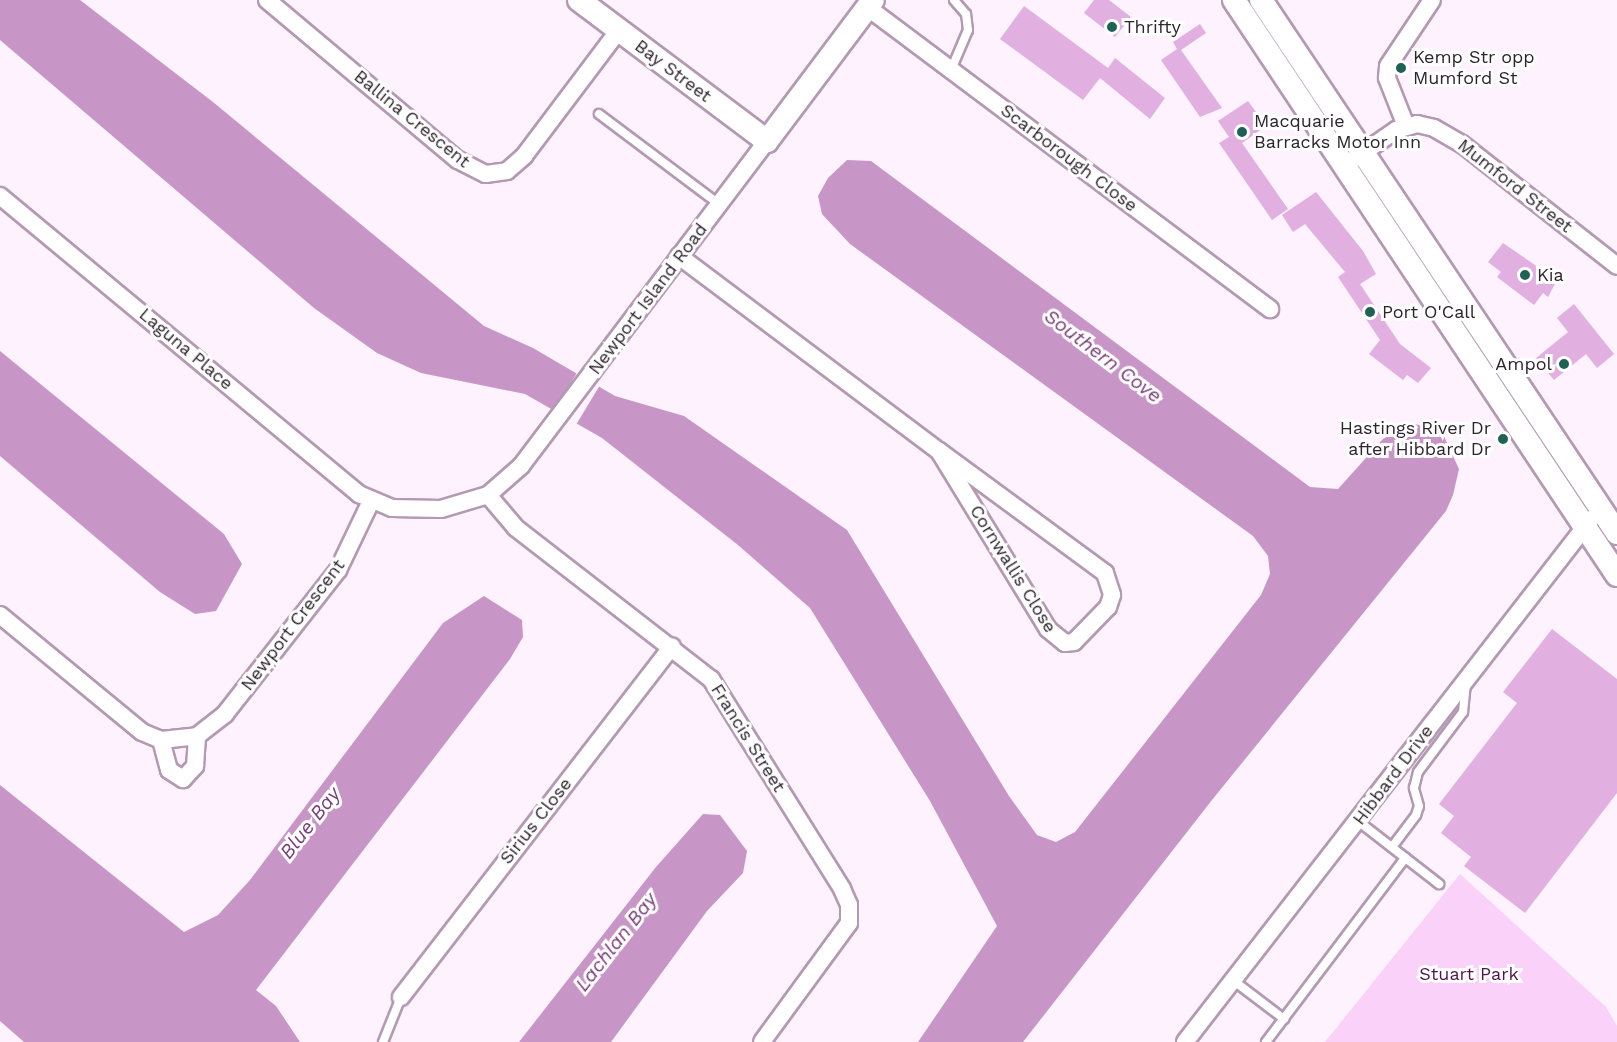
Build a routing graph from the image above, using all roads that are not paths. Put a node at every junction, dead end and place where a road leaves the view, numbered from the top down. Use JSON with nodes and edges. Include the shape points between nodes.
{"nodes":[{"id":1,"x":267,"y":0,"type":"edge"},
{"id":2,"x":579,"y":0,"type":"edge"},
{"id":3,"x":954,"y":0,"type":"edge"},
{"id":4,"x":1234,"y":0,"type":"edge"},
{"id":5,"x":1261,"y":0,"type":"edge"},
{"id":6,"x":1432,"y":0,"type":"edge"},
{"id":7,"x":870,"y":3,"type":"edge"},
{"id":8,"x":619,"y":30,"type":"junction"},
{"id":9,"x":951,"y":70,"type":"junction"},
{"id":10,"x":599,"y":114,"type":"dead end"},
{"id":11,"x":1406,"y":126,"type":"junction"},
{"id":12,"x":767,"y":141,"type":"junction"},
{"id":13,"x":1362,"y":153,"type":"junction"},
{"id":14,"x":1344,"y":166,"type":"junction"},
{"id":15,"x":0,"y":196,"type":"edge"},
{"id":16,"x":719,"y":204,"type":"junction"},
{"id":17,"x":679,"y":256,"type":"junction"},
{"id":18,"x":1617,"y":266,"type":"edge"},
{"id":19,"x":1270,"y":309,"type":"dead end"},
{"id":20,"x":939,"y":451,"type":"junction"},
{"id":21,"x":488,"y":495,"type":"junction"},
{"id":22,"x":371,"y":501,"type":"junction"},
{"id":23,"x":1601,"y":509,"type":"junction"},
{"id":24,"x":1584,"y":526,"type":"junction"},
{"id":25,"x":1617,"y":533,"type":"edge"},
{"id":26,"x":1617,"y":575,"type":"edge"},
{"id":27,"x":0,"y":615,"type":"edge"},
{"id":28,"x":672,"y":646,"type":"junction"},
{"id":29,"x":1466,"y":679,"type":"junction"},
{"id":30,"x":197,"y":736,"type":"junction"},
{"id":31,"x":161,"y":740,"type":"junction"},
{"id":32,"x":1358,"y":821,"type":"junction"},
{"id":33,"x":1392,"y":848,"type":"junction"},
{"id":34,"x":1405,"y":858,"type":"junction"},
{"id":35,"x":1439,"y":884,"type":"dead end"},
{"id":36,"x":1233,"y":981,"type":"junction"},
{"id":37,"x":401,"y":997,"type":"joint"},
{"id":38,"x":1284,"y":1019,"type":"junction"},
{"id":39,"x":383,"y":1042,"type":"edge"},
{"id":40,"x":762,"y":1042,"type":"edge"},
{"id":41,"x":1185,"y":1042,"type":"edge"},
{"id":42,"x":1266,"y":1042,"type":"edge"}],
"edges":[{"from":1,"to":8,"type":"street","name":"Ballina Crescent","via":[[458,160],[486,174],[507,171],[524,156]]},
{"from":2,"to":8,"type":"main road","name":"Bay Street"},
{"from":3,"to":9,"type":"lane","via":[[966,14],[968,30]]},
{"from":4,"to":14,"type":"main road"},
{"from":5,"to":13,"type":"main road"},
{"from":6,"to":11,"type":"street","via":[[1388,66],[1386,78]]},
{"from":7,"to":9,"type":"street","name":"Scarborough Close"},
{"from":7,"to":12,"type":"main road","name":"Newport Island Road"},
{"from":8,"to":12,"type":"main road","name":"Bay Street"},
{"from":9,"to":19,"type":"street","name":"Scarborough Close"},
{"from":10,"to":16,"type":"lane"},
{"from":11,"to":13,"type":"street"},
{"from":11,"to":18,"type":"street","name":"Mumford Street","via":[[1425,125],[1462,144]]},
{"from":12,"to":16,"type":"street","name":"Newport Island Road"},
{"from":13,"to":14,"type":"street"},
{"from":13,"to":23,"type":"main road"},
{"from":14,"to":24,"type":"main road"},
{"from":15,"to":22,"type":"street","name":"Laguna Place","via":[[347,486]]},
{"from":16,"to":17,"type":"street","name":"Newport Island Road"},
{"from":17,"to":20,"type":"street","name":"Cornwallis Close"},
{"from":17,"to":21,"type":"street","name":"Newport Island Road","via":[[556,421],[505,484]]},
{"from":20,"to":20,"type":"street","name":"Cornwallis Close","via":[[1105,573],[1112,596],[1108,607],[1074,642],[1065,643],[1048,629]]},
{"from":21,"to":22,"type":"street","name":"Newport Island Road","via":[[441,509],[417,511]]},
{"from":21,"to":28,"type":"street","name":"Francis Street","via":[[516,528]]},
{"from":22,"to":30,"type":"street","name":"Newport Crescent","via":[[338,570],[225,714]]},
{"from":23,"to":24,"type":"street","name":"Hibbard Drive"},
{"from":23,"to":25,"type":"main road"},
{"from":24,"to":26,"type":"main road"},
{"from":24,"to":29,"type":"street","name":"Hibbard Drive"},
{"from":27,"to":31,"type":"street","via":[[126,720]]},
{"from":28,"to":37,"type":"street","name":"Sirius Close"},
{"from":28,"to":40,"type":"street","name":"Francis Street","via":[[702,669],[719,690],[849,905],[849,923],[841,939]]},
{"from":29,"to":32,"type":"street","name":"Hibbard Drive"},
{"from":29,"to":33,"type":"lane","via":[[1463,712],[1418,772],[1414,788],[1419,806],[1416,815]]},
{"from":30,"to":31,"type":"street"},
{"from":30,"to":31,"type":"street","via":[[195,766],[183,779],[169,770]]},
{"from":32,"to":33,"type":"lane"},
{"from":32,"to":36,"type":"street","name":"Hibbard Drive"},
{"from":33,"to":34,"type":"lane"},
{"from":34,"to":35,"type":"lane"},
{"from":34,"to":38,"type":"lane"},
{"from":36,"to":38,"type":"lane"},
{"from":36,"to":41,"type":"street","name":"Hibbard Drive"},
{"from":37,"to":39,"type":"lane"},
{"from":38,"to":42,"type":"lane"}]}
